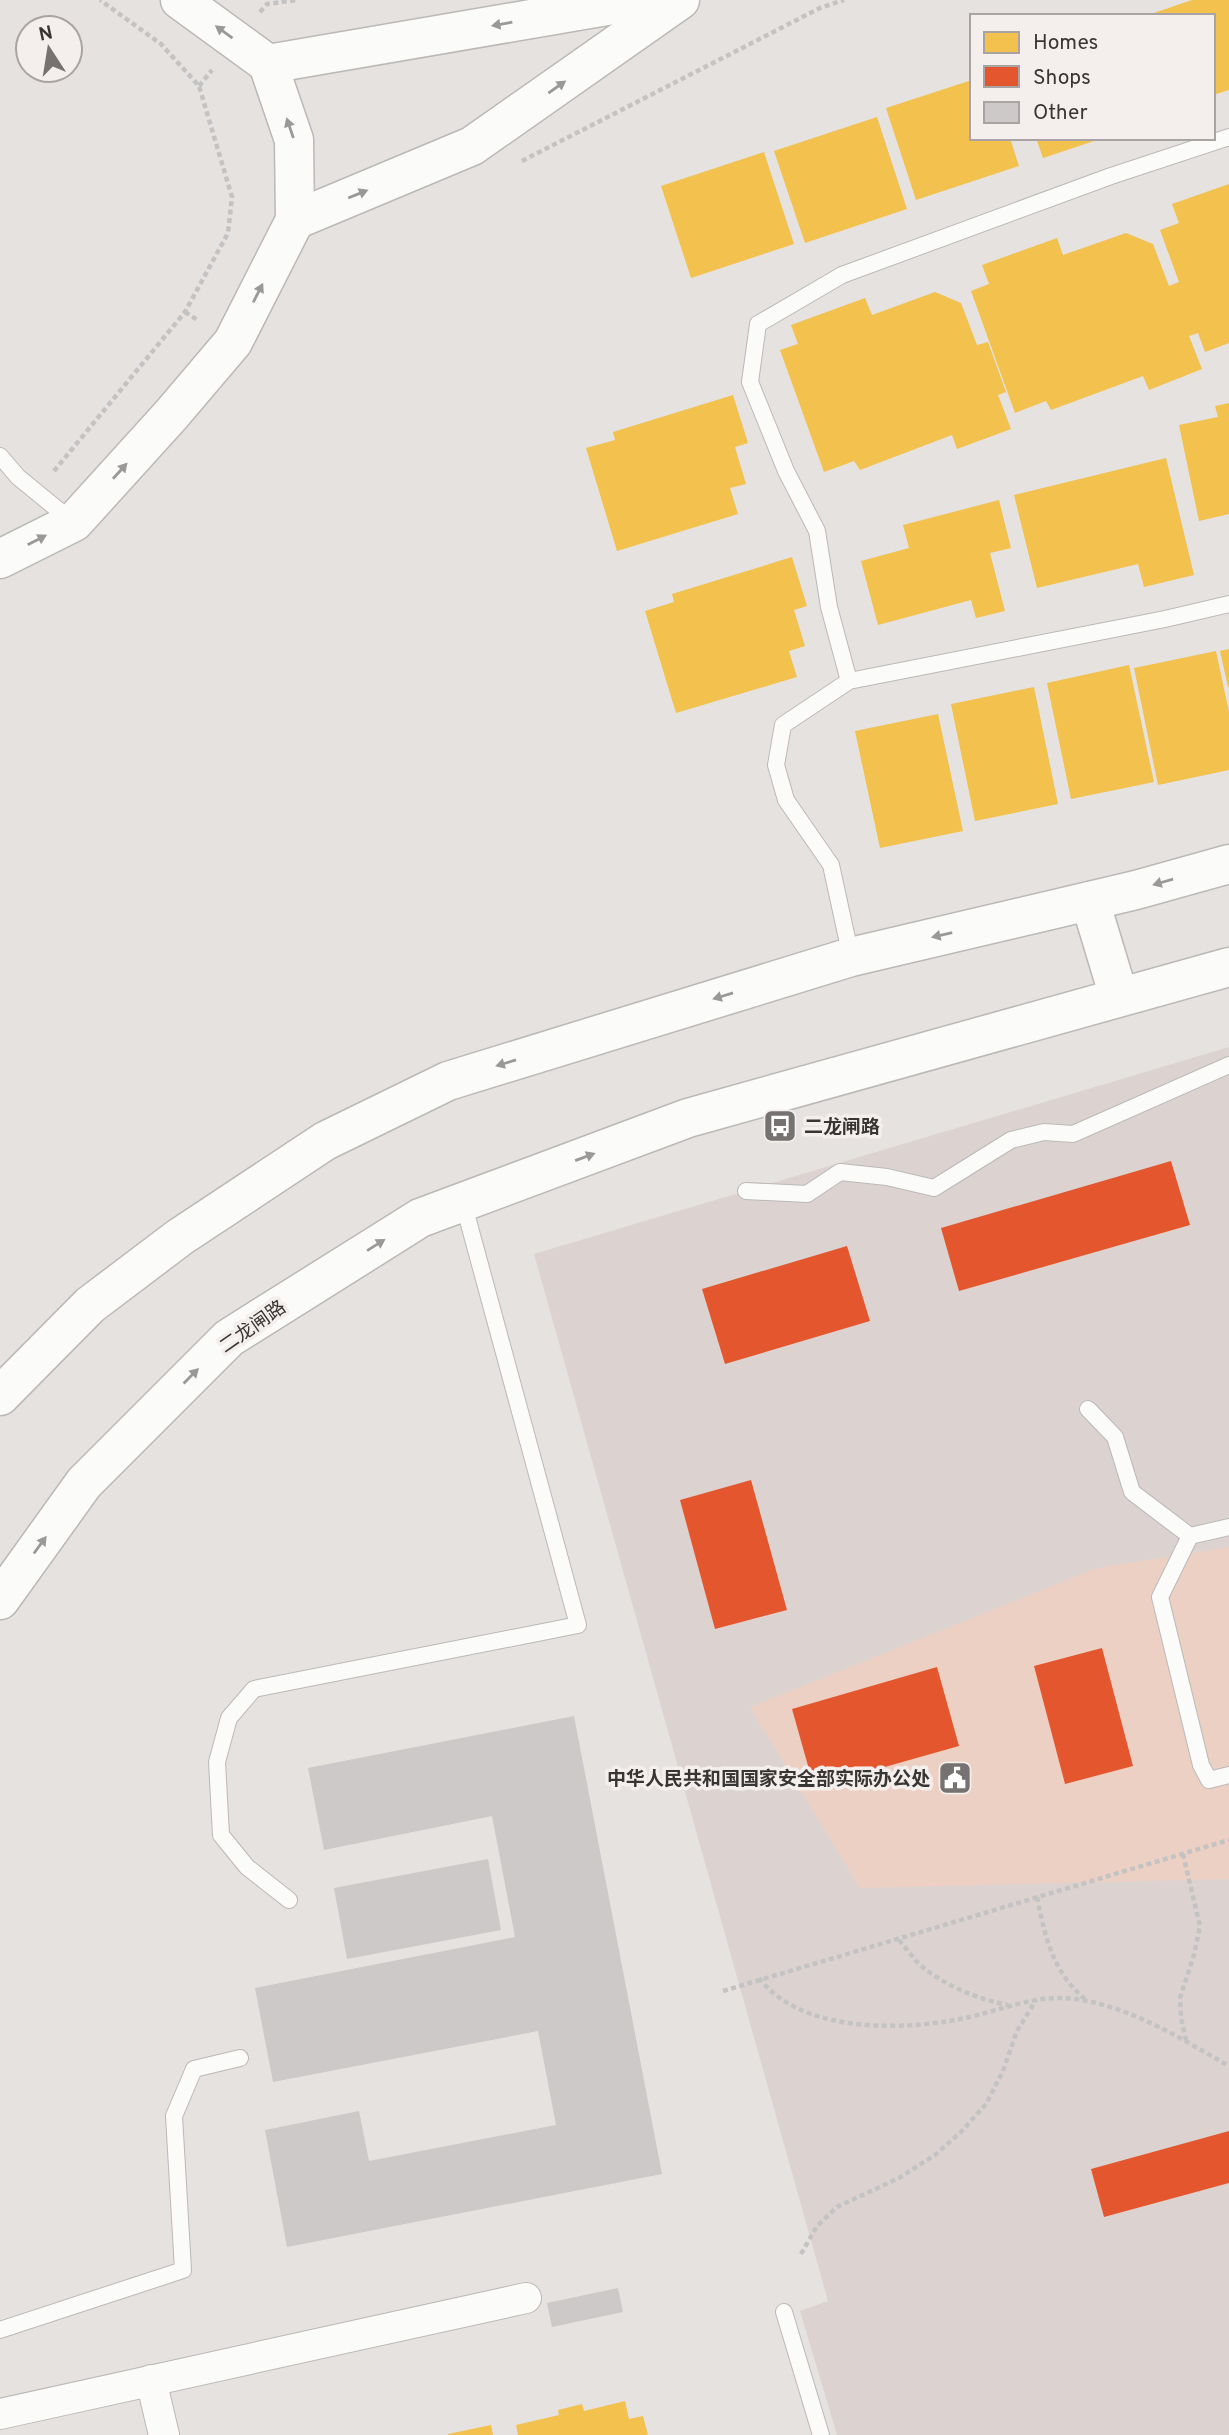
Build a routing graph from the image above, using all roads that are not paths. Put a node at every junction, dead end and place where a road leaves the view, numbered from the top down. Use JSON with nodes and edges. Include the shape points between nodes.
{"nodes":[{"id":1,"x":180,"y":0,"type":"edge"},
{"id":2,"x":642,"y":0,"type":"edge"},
{"id":3,"x":680,"y":0,"type":"edge"},
{"id":4,"x":268,"y":64,"type":"junction"},
{"id":5,"x":1229,"y":137,"type":"edge"},
{"id":6,"x":295,"y":220,"type":"junction"},
{"id":7,"x":0,"y":456,"type":"edge"},
{"id":8,"x":74,"y":522,"type":"junction"},
{"id":9,"x":0,"y":559,"type":"edge"},
{"id":10,"x":1229,"y":604,"type":"edge"},
{"id":11,"x":849,"y":681,"type":"junction"},
{"id":12,"x":1229,"y":864,"type":"edge"},
{"id":13,"x":1090,"y":901,"type":"junction"},
{"id":14,"x":851,"y":957,"type":"junction"},
{"id":15,"x":1229,"y":967,"type":"edge"},
{"id":16,"x":1119,"y":998,"type":"junction"},
{"id":17,"x":1229,"y":1065,"type":"edge"},
{"id":18,"x":746,"y":1191,"type":"dead end"},
{"id":19,"x":463,"y":1202,"type":"junction"},
{"id":20,"x":0,"y":1396,"type":"edge"},
{"id":21,"x":1088,"y":1409,"type":"dead end"},
{"id":22,"x":1229,"y":1527,"type":"edge"},
{"id":23,"x":1190,"y":1536,"type":"junction"},
{"id":24,"x":0,"y":1600,"type":"edge"},
{"id":25,"x":1229,"y":1775,"type":"edge"},
{"id":26,"x":289,"y":1900,"type":"dead end"},
{"id":27,"x":240,"y":2058,"type":"dead end"},
{"id":28,"x":526,"y":2298,"type":"dead end"},
{"id":29,"x":784,"y":2312,"type":"dead end"},
{"id":30,"x":0,"y":2330,"type":"edge"},
{"id":31,"x":151,"y":2380,"type":"junction"},
{"id":32,"x":0,"y":2414,"type":"edge"},
{"id":33,"x":164,"y":2435,"type":"edge"},
{"id":34,"x":821,"y":2435,"type":"edge"}],
"edges":[{"from":4,"to":1,"type":"main road","one_way":true},
{"from":2,"to":4,"type":"main road","one_way":true},
{"from":6,"to":3,"type":"main road","one_way":true,"via":[[472,146]]},
{"from":6,"to":4,"type":"main road","one_way":true,"via":[[294,139]]},
{"from":5,"to":11,"type":"lane","via":[[842,275],[758,324],[750,383],[817,531],[829,607]]},
{"from":8,"to":6,"type":"main road","one_way":true,"via":[[233,342]]},
{"from":7,"to":8,"type":"lane","via":[[18,477]]},
{"from":9,"to":8,"type":"main road","one_way":true},
{"from":10,"to":11,"type":"lane"},
{"from":11,"to":14,"type":"lane","via":[[783,725],[776,765],[786,800],[831,865]]},
{"from":12,"to":13,"type":"main road","one_way":true},
{"from":13,"to":14,"type":"main road","one_way":true},
{"from":13,"to":16,"type":"main road"},
{"from":14,"to":20,"type":"main road","one_way":true,"via":[[448,1081],[325,1141],[180,1237],[90,1305]]},
{"from":15,"to":16,"type":"main road","name":"二龙闸路"},
{"from":19,"to":16,"type":"main road","name":"二龙闸路","one_way":true,"via":[[688,1118]]},
{"from":17,"to":18,"type":"lane","via":[[1073,1134],[1044,1132],[1011,1140],[934,1188],[840,1172],[807,1194]]},
{"from":24,"to":19,"type":"main road","name":"二龙闸路","one_way":true,"via":[[84,1483],[229,1338],[420,1218]]},
{"from":19,"to":26,"type":"lane","via":[[579,1625],[254,1689],[229,1718],[217,1762],[221,1835],[247,1867]]},
{"from":21,"to":23,"type":"lane","via":[[1115,1437],[1132,1492]]},
{"from":22,"to":23,"type":"lane"},
{"from":23,"to":25,"type":"lane","via":[[1160,1597],[1201,1765],[1209,1780]]},
{"from":27,"to":30,"type":"lane","via":[[194,2070],[173,2116],[183,2270]]},
{"from":28,"to":31,"type":"street"},
{"from":29,"to":34,"type":"lane"},
{"from":31,"to":32,"type":"street"},
{"from":31,"to":33,"type":"street"}]}
